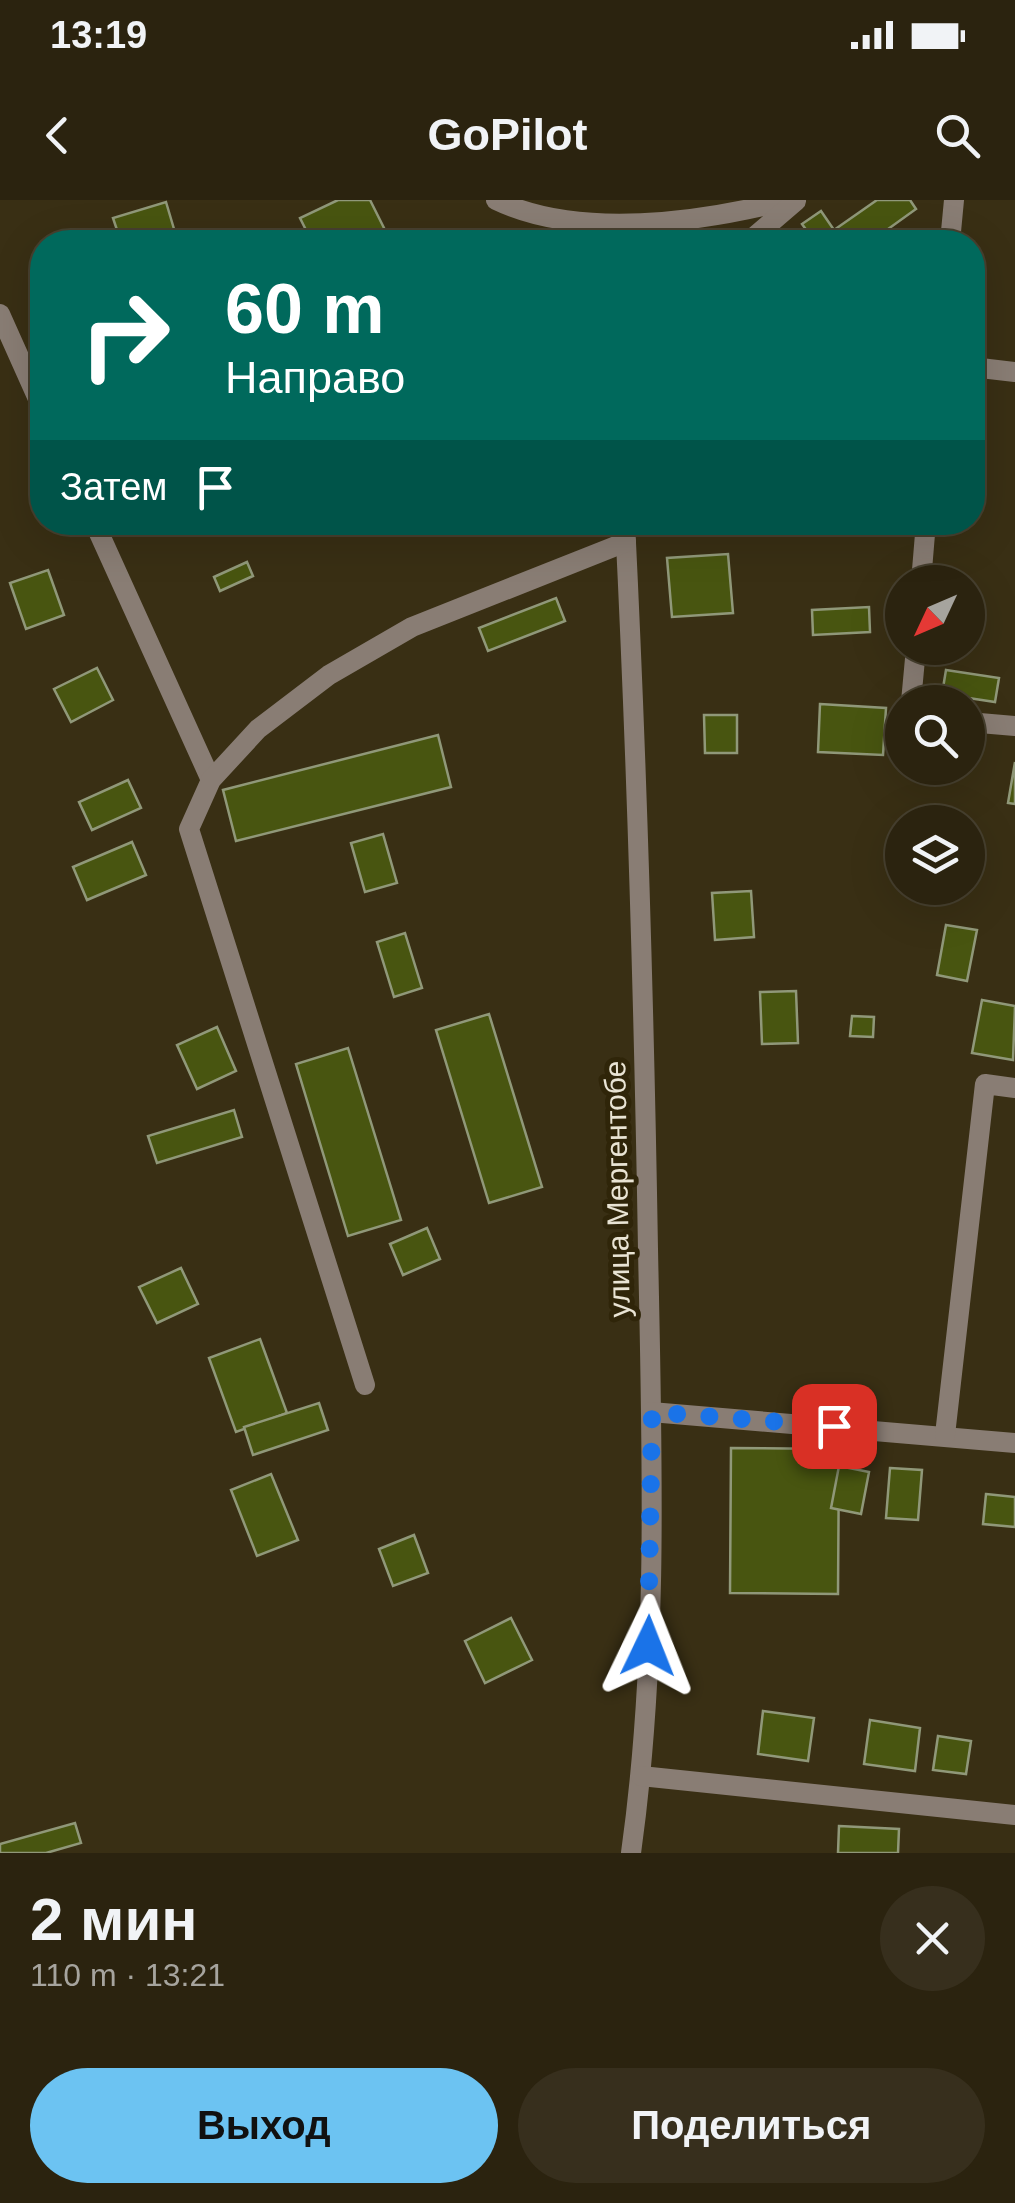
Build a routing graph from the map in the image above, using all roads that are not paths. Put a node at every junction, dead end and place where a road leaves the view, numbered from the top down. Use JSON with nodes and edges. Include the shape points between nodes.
{"nodes":[{"id":1,"x":496,"y":200,"type":"edge"},
{"id":2,"x":788,"y":200,"type":"edge"},
{"id":3,"x":797,"y":200,"type":"edge"},
{"id":4,"x":954,"y":200,"type":"edge"},
{"id":5,"x":762,"y":230,"type":"edge"},
{"id":6,"x":951,"y":230,"type":"edge"},
{"id":7,"x":0,"y":314,"type":"edge"},
{"id":8,"x":985,"y":369,"type":"edge"},
{"id":9,"x":1015,"y":372,"type":"edge"},
{"id":10,"x":30,"y":381,"type":"edge"},
{"id":11,"x":100,"y":535,"type":"edge"},
{"id":12,"x":618,"y":535,"type":"edge"},
{"id":13,"x":625,"y":535,"type":"edge"},
{"id":14,"x":925,"y":535,"type":"edge"},
{"id":15,"x":922,"y":565,"type":"edge"},
{"id":16,"x":985,"y":723,"type":"edge"},
{"id":17,"x":1015,"y":726,"type":"edge"},
{"id":18,"x":211,"y":780,"type":"junction"},
{"id":19,"x":1015,"y":1088,"type":"edge"},
{"id":20,"x":364,"y":1385,"type":"dead end"},
{"id":21,"x":652,"y":1412,"type":"junction"},
{"id":22,"x":944,"y":1436,"type":"junction"},
{"id":23,"x":1015,"y":1442,"type":"edge"},
{"id":24,"x":642,"y":1776,"type":"junction"},
{"id":25,"x":1015,"y":1814,"type":"edge"},
{"id":26,"x":631,"y":1853,"type":"edge"}],
"edges":[{"from":1,"to":2,"type":"street","via":[[593,222],[647,222],[736,214]]},
{"from":3,"to":5,"type":"street"},
{"from":4,"to":6,"type":"street"},
{"from":7,"to":10,"type":"street"},
{"from":8,"to":9,"type":"street"},
{"from":11,"to":18,"type":"street"},
{"from":12,"to":18,"type":"street","via":[[412,627],[330,675],[258,729]]},
{"from":13,"to":21,"type":"street","name":"улица Мергентобе"},
{"from":14,"to":15,"type":"street"},
{"from":16,"to":17,"type":"street"},
{"from":18,"to":20,"type":"street","via":[[189,829]]},
{"from":19,"to":22,"type":"street","via":[[985,1084]]},
{"from":21,"to":22,"type":"street"},
{"from":21,"to":24,"type":"street","name":"улица Мергентобе"},
{"from":22,"to":23,"type":"street"},
{"from":24,"to":25,"type":"street"},
{"from":24,"to":26,"type":"street","name":"улица Мергентобе"}]}
